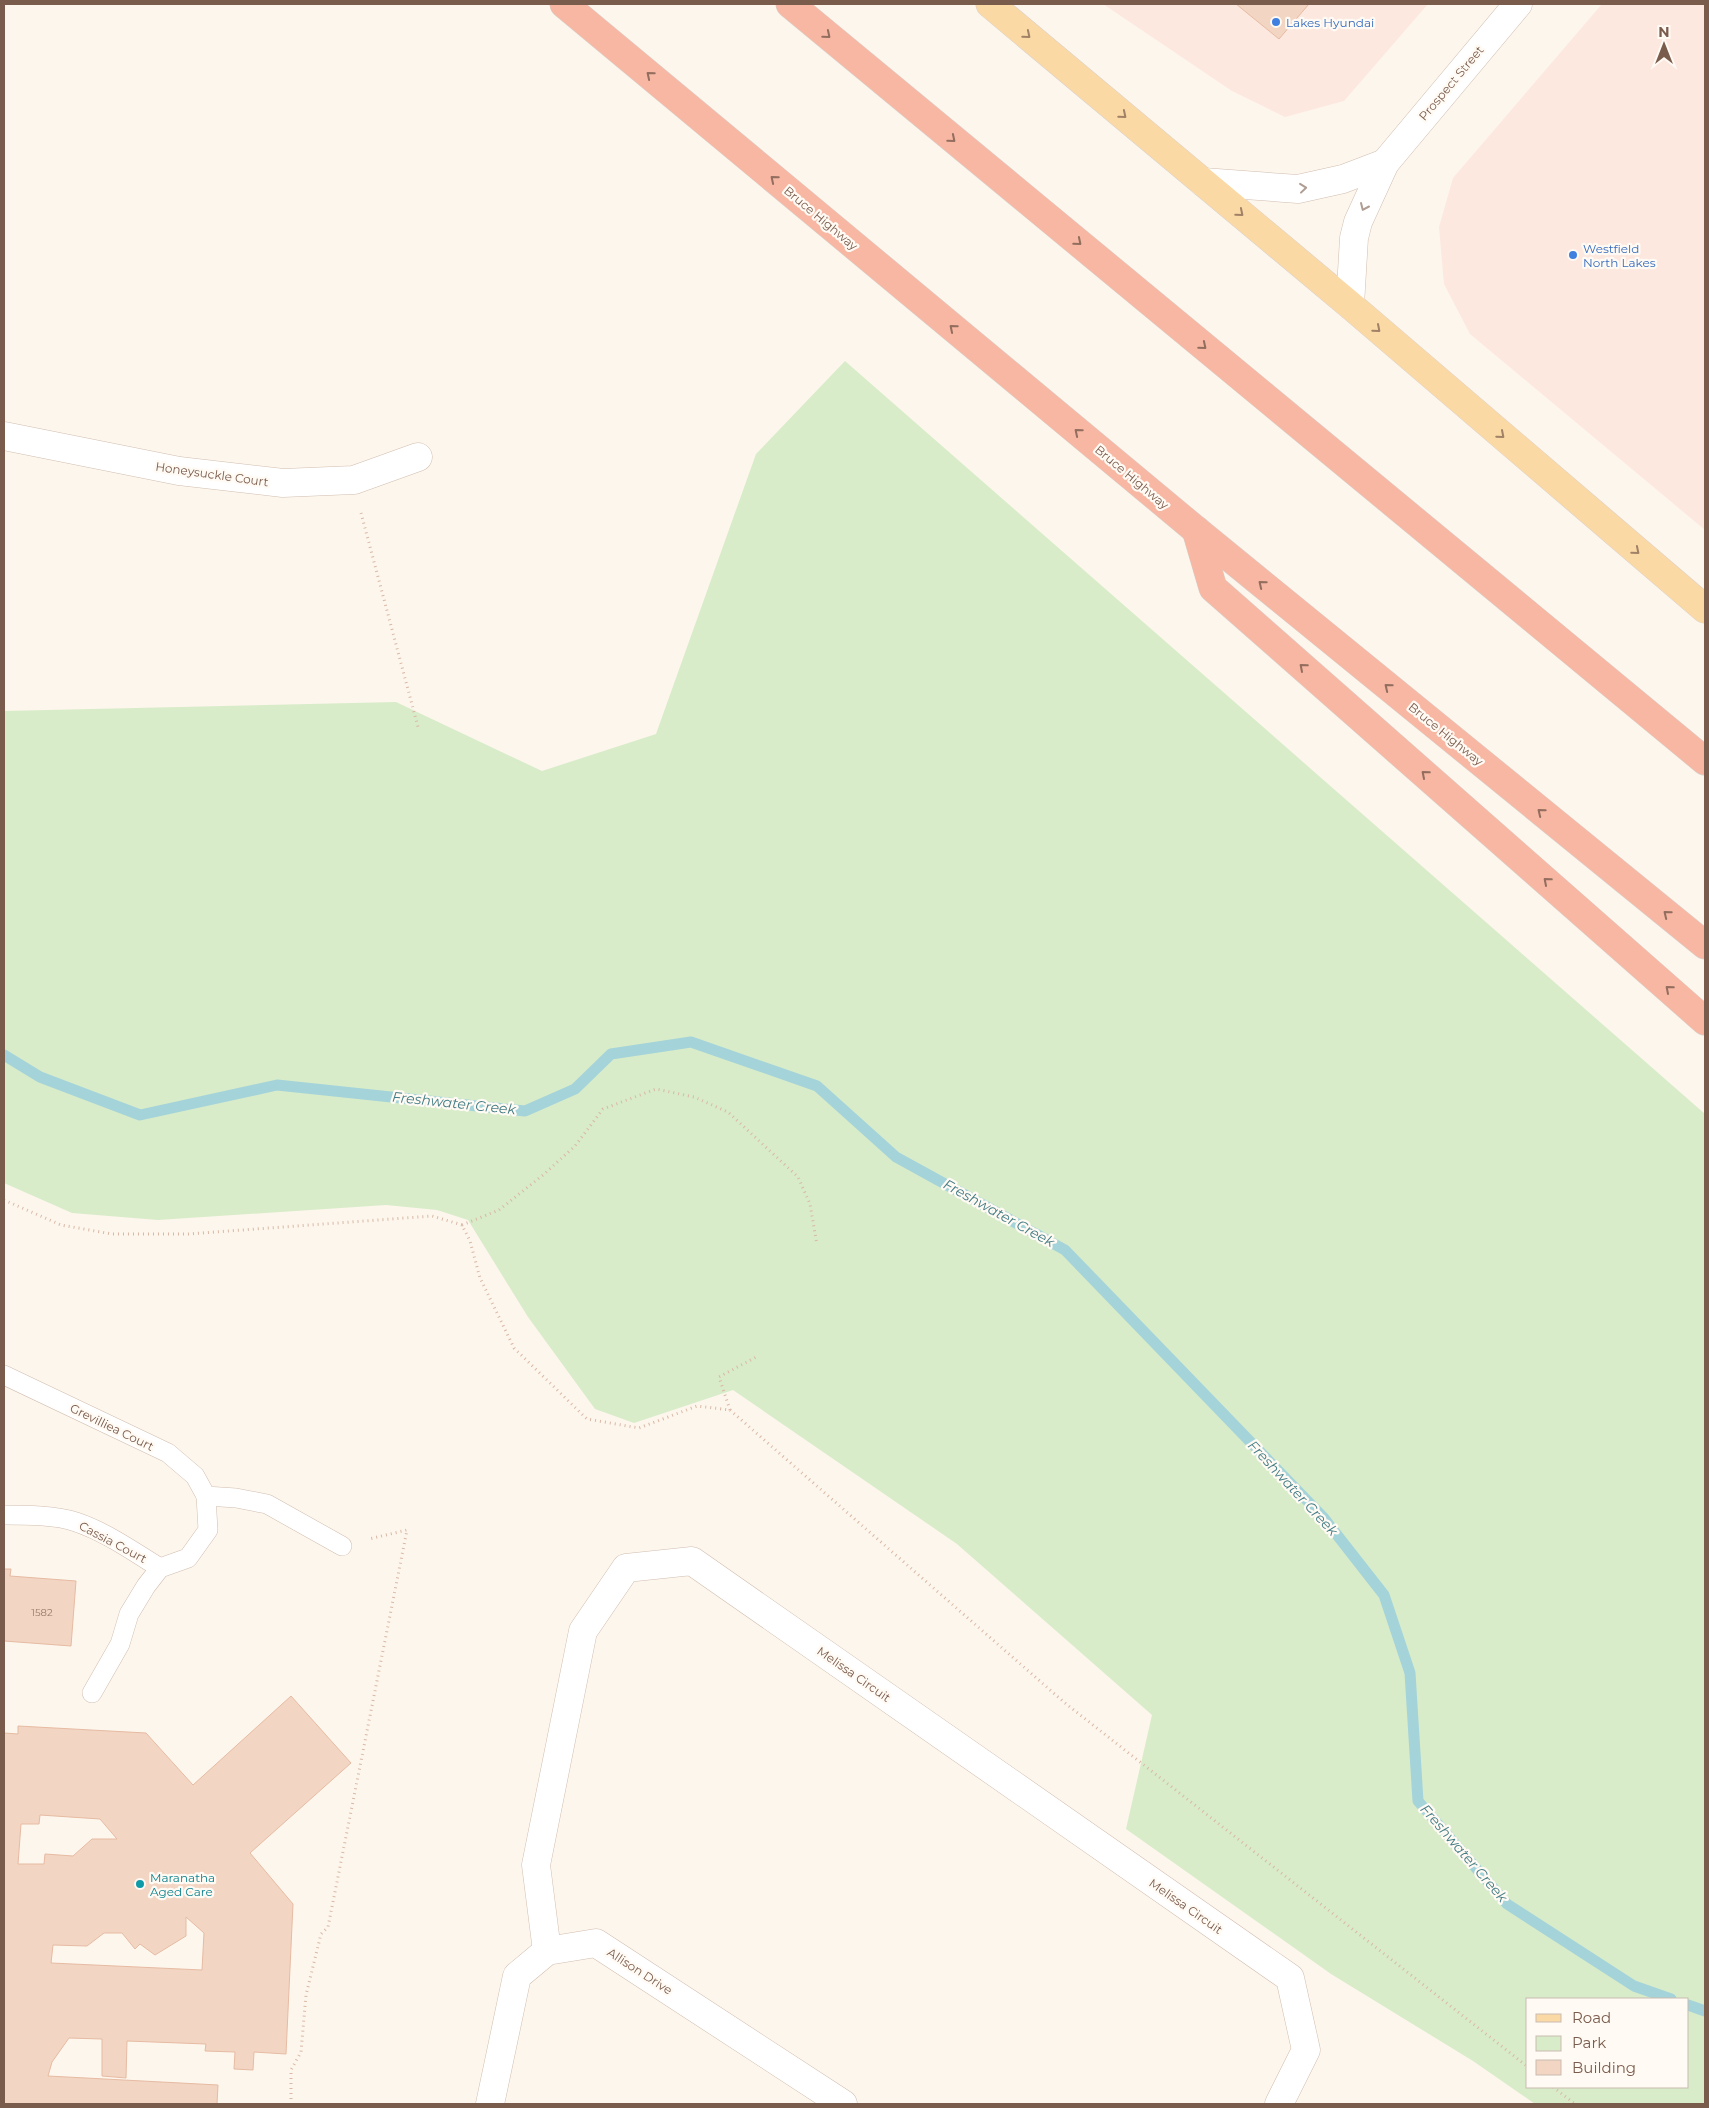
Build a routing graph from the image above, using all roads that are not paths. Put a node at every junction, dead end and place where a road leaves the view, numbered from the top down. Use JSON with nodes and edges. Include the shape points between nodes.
{"nodes":[{"id":1,"x":564,"y":4,"type":"edge"},
{"id":2,"x":790,"y":4,"type":"edge"},
{"id":3,"x":990,"y":4,"type":"edge"},
{"id":4,"x":1518,"y":4,"type":"edge"},
{"id":5,"x":1385,"y":163,"type":"junction"},
{"id":6,"x":1202,"y":182,"type":"junction"},
{"id":7,"x":1350,"y":305,"type":"junction"},
{"id":8,"x":4,"y":436,"type":"edge"},
{"id":9,"x":418,"y":457,"type":"dead end"},
{"id":10,"x":1196,"y":530,"type":"junction"},
{"id":11,"x":1705,"y":609,"type":"edge"},
{"id":12,"x":1705,"y":762,"type":"edge"},
{"id":13,"x":1705,"y":945,"type":"edge"},
{"id":14,"x":1705,"y":1021,"type":"edge"},
{"id":15,"x":4,"y":1375,"type":"edge"},
{"id":16,"x":206,"y":1496,"type":"junction"},
{"id":17,"x":4,"y":1515,"type":"edge"},
{"id":18,"x":342,"y":1546,"type":"road end"},
{"id":19,"x":160,"y":1568,"type":"junction"},
{"id":20,"x":92,"y":1693,"type":"dead end"},
{"id":21,"x":547,"y":1951,"type":"junction"},
{"id":22,"x":490,"y":2104,"type":"edge"},
{"id":23,"x":843,"y":2104,"type":"edge"},
{"id":24,"x":1279,"y":2104,"type":"edge"}],
"edges":[{"from":10,"to":1,"type":"highway","name":"Bruce Highway","one_way":true},
{"from":2,"to":12,"type":"highway","one_way":true},
{"from":3,"to":6,"type":"main road","one_way":true},
{"from":4,"to":5,"type":"street","name":"Prospect Street"},
{"from":6,"to":5,"type":"street","name":"Prospect Street","one_way":true,"via":[[1298,189],[1343,179]]},
{"from":5,"to":7,"type":"street","name":"Prospect Street","one_way":true,"via":[[1354,238]]},
{"from":6,"to":7,"type":"main road","one_way":true},
{"from":7,"to":11,"type":"main road","one_way":true},
{"from":8,"to":9,"type":"street","name":"Honeysuckle Court","via":[[179,471],[283,483],[354,480]]},
{"from":13,"to":10,"type":"highway","name":"Bruce Highway","one_way":true},
{"from":14,"to":10,"type":"highway","one_way":true,"via":[[1213,588]]},
{"from":15,"to":16,"type":"lane","name":"Grevilliea Court","via":[[168,1453],[195,1476]]},
{"from":16,"to":18,"type":"lane","via":[[267,1504]]},
{"from":16,"to":19,"type":"lane","name":"Grevilliea Court","via":[[208,1530],[188,1558]]},
{"from":17,"to":19,"type":"lane","name":"Cassia Court","via":[[75,1522]]},
{"from":19,"to":20,"type":"lane","via":[[129,1614],[120,1644]]},
{"from":21,"to":22,"type":"street","name":"Allison Drive","via":[[517,1976]]},
{"from":21,"to":23,"type":"street","name":"Allison Drive","via":[[596,1942]]},
{"from":21,"to":24,"type":"street","name":"Melissa Circuit","via":[[536,1865],[583,1631],[626,1568],[692,1561],[1290,1978],[1306,2050]]}]}
